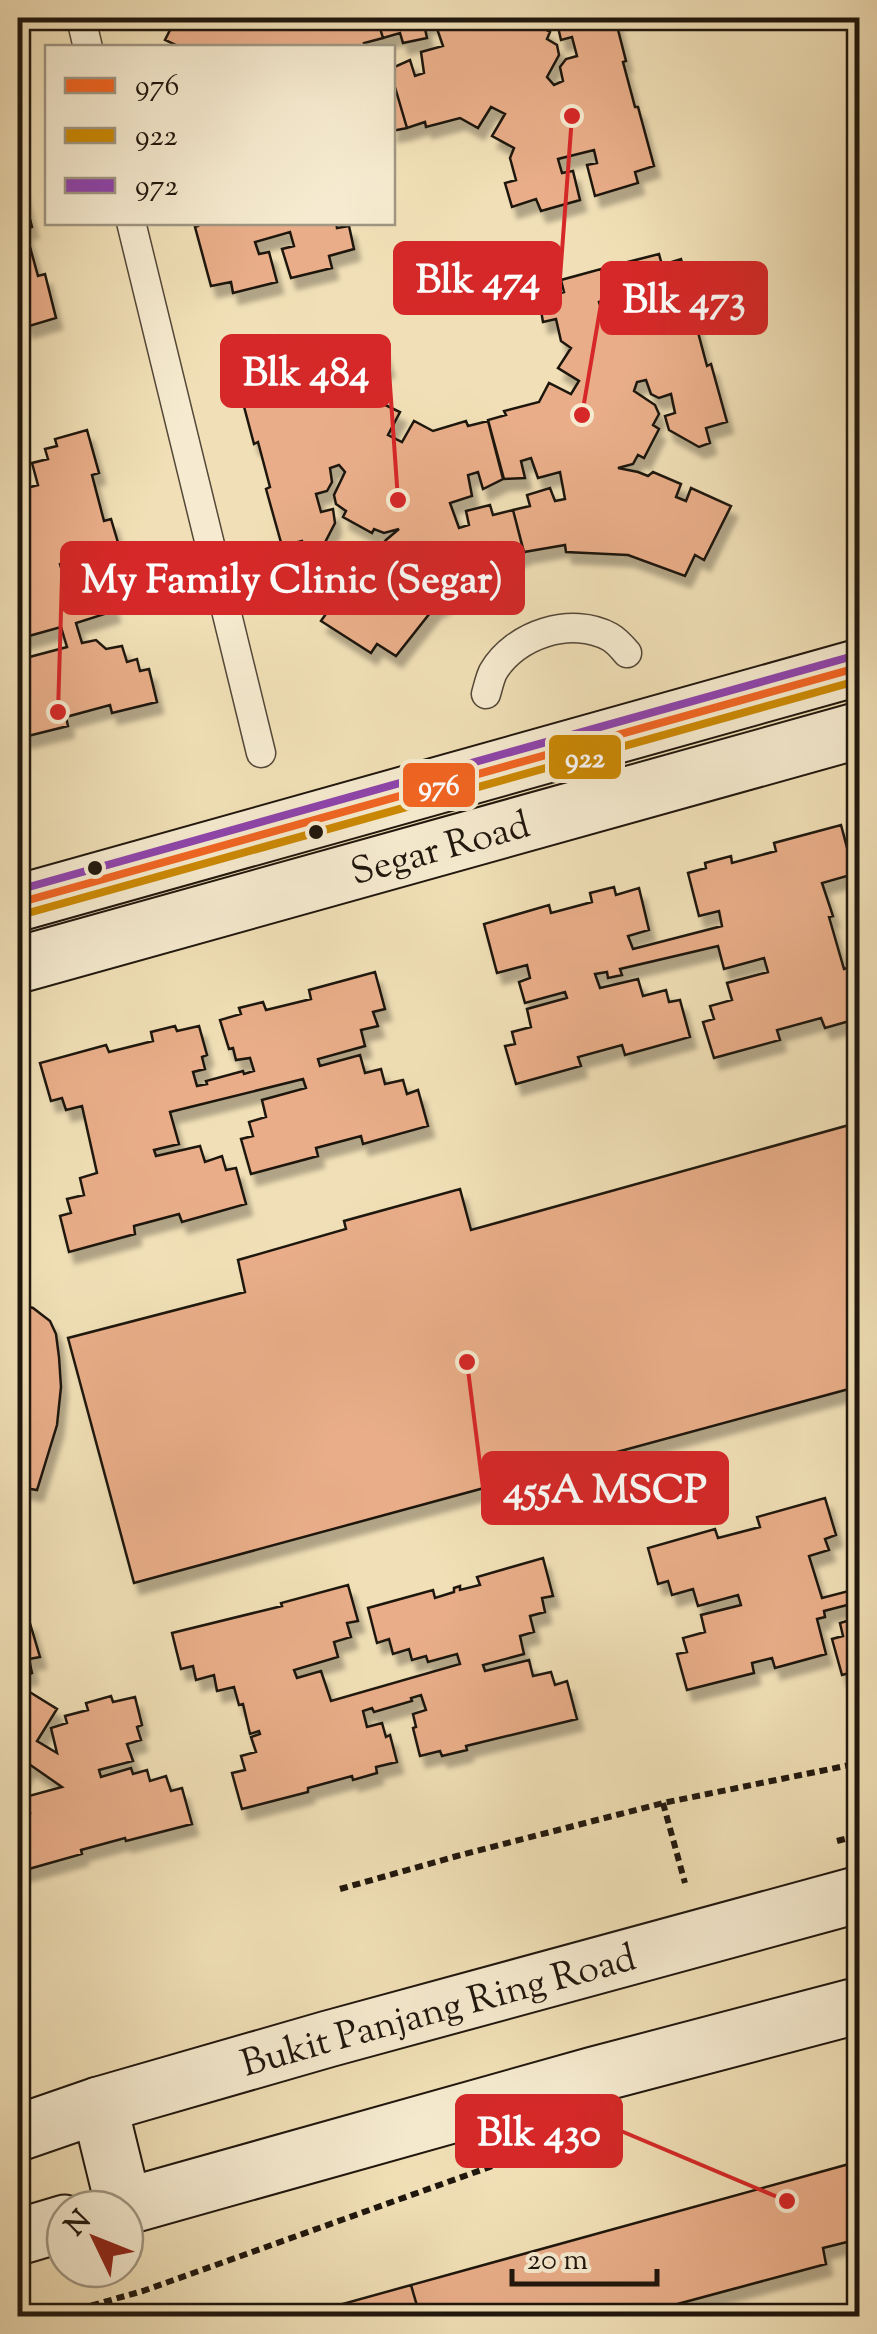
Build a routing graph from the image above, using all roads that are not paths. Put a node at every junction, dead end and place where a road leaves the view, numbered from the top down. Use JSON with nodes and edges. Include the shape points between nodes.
{"nodes":[{"id":1,"x":81,"y":18,"type":"edge"},
{"id":2,"x":87,"y":45,"type":"edge"},
{"id":3,"x":132,"y":225,"type":"edge"},
{"id":4,"x":628,"y":653,"type":"dead end"},
{"id":5,"x":860,"y":667,"type":"edge"},
{"id":6,"x":486,"y":694,"type":"dead end"},
{"id":7,"x":860,"y":730,"type":"edge"},
{"id":8,"x":260,"y":753,"type":"dead end"},
{"id":9,"x":18,"y":904,"type":"edge"},
{"id":10,"x":18,"y":966,"type":"edge"},
{"id":11,"x":860,"y":1894,"type":"edge"},
{"id":12,"x":860,"y":2004,"type":"edge"},
{"id":13,"x":99,"y":2105,"type":"junction"},
{"id":14,"x":18,"y":2133,"type":"edge"},
{"id":15,"x":116,"y":2189,"type":"edge"},
{"id":16,"x":145,"y":2201,"type":"edge"},
{"id":17,"x":45,"y":2229,"type":"edge"},
{"id":18,"x":18,"y":2236,"type":"edge"}],
"edges":[{"from":1,"to":2,"type":"lane"},
{"from":3,"to":8,"type":"lane"},
{"from":4,"to":6,"type":"lane","via":[[592,630],[546,632],[508,656]]},
{"from":5,"to":9,"type":"main road","name":"Segar Road"},
{"from":7,"to":10,"type":"main road","name":"Segar Road"},
{"from":11,"to":13,"type":"main road","name":"Bukit Panjang Ring Road"},
{"from":12,"to":16,"type":"main road"},
{"from":13,"to":14,"type":"main road","name":"Bukit Panjang Ring Road"},
{"from":13,"to":15,"type":"main road"},
{"from":17,"to":18,"type":"main road"}]}
